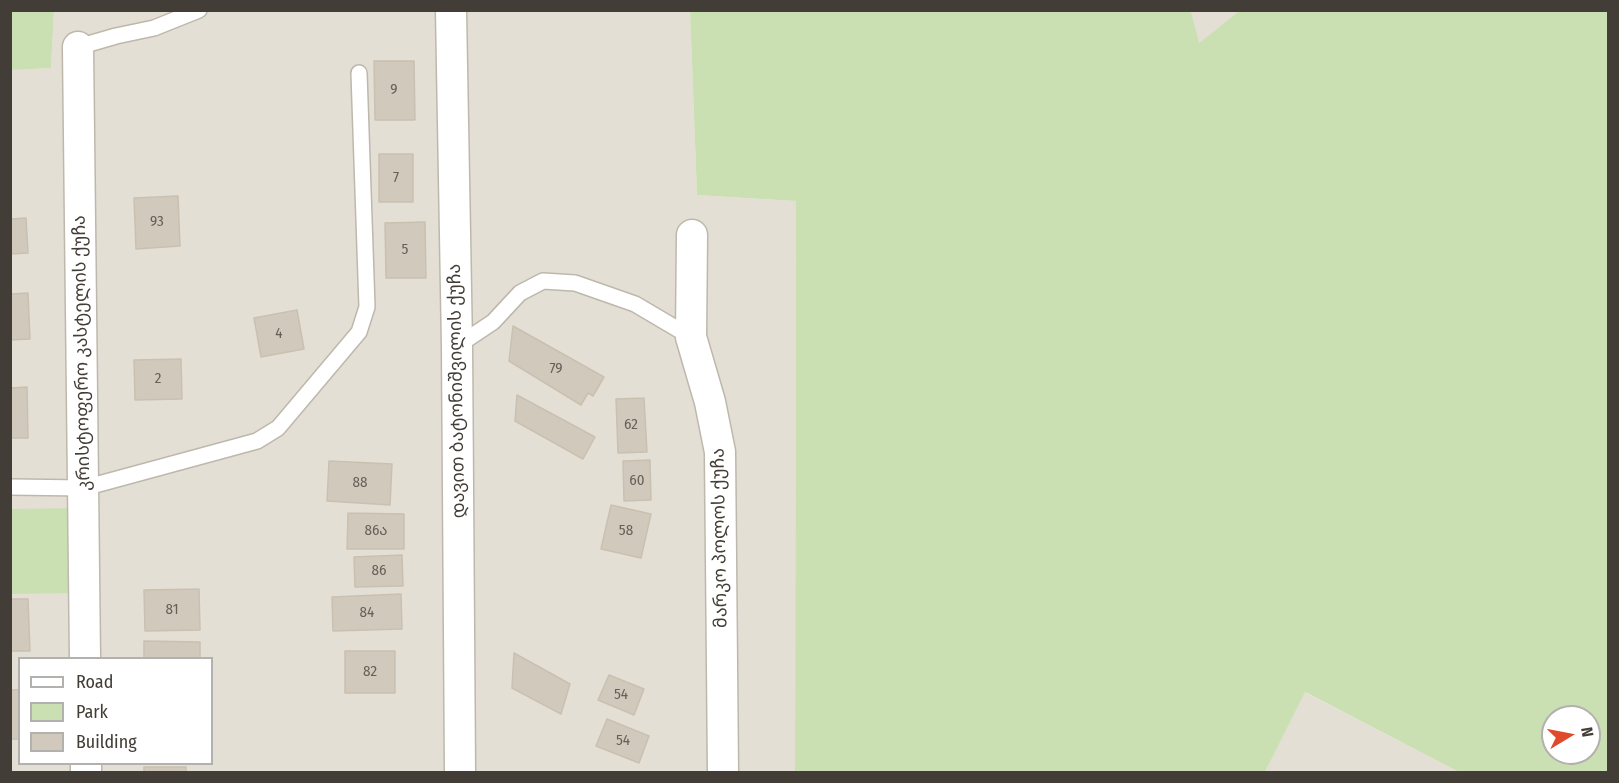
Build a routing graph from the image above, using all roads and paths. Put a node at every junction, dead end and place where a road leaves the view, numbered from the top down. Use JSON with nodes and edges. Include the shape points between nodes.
{"nodes":[{"id":1,"x":199,"y":10,"type":"edge"},
{"id":2,"x":451,"y":10,"type":"edge"},
{"id":3,"x":78,"y":47,"type":"joint"},
{"id":4,"x":359,"y":74,"type":"dead end"},
{"id":5,"x":692,"y":235,"type":"dead end"},
{"id":6,"x":692,"y":337,"type":"junction"},
{"id":7,"x":457,"y":346,"type":"junction"},
{"id":8,"x":10,"y":487,"type":"edge"},
{"id":9,"x":84,"y":488,"type":"junction"},
{"id":10,"x":85,"y":657,"type":"edge"},
{"id":11,"x":460,"y":772,"type":"edge"},
{"id":12,"x":723,"y":772,"type":"edge"}],
"edges":[{"from":1,"to":3,"type":"lane","via":[[154,28]]},
{"from":2,"to":7,"type":"street","name":"დავით ბატონიშვილის ქუჩა"},
{"from":3,"to":9,"type":"street","name":"კრისტოფერო კასტელის ქუჩა"},
{"from":4,"to":9,"type":"lane","via":[[367,307],[359,332],[279,428],[257,441]]},
{"from":5,"to":6,"type":"street","name":"მარკო პოლოს ქუჩა"},
{"from":6,"to":7,"type":"lane","via":[[635,304],[575,283],[543,281],[520,293],[493,322]]},
{"from":6,"to":12,"type":"street","name":"მარკო პოლოს ქუჩა","via":[[720,452]]},
{"from":7,"to":11,"type":"street","name":"დავით ბატონიშვილის ქუჩა"},
{"from":8,"to":9,"type":"lane"},
{"from":9,"to":10,"type":"street","name":"კრისტოფერო კასტელის ქუჩა"}]}
